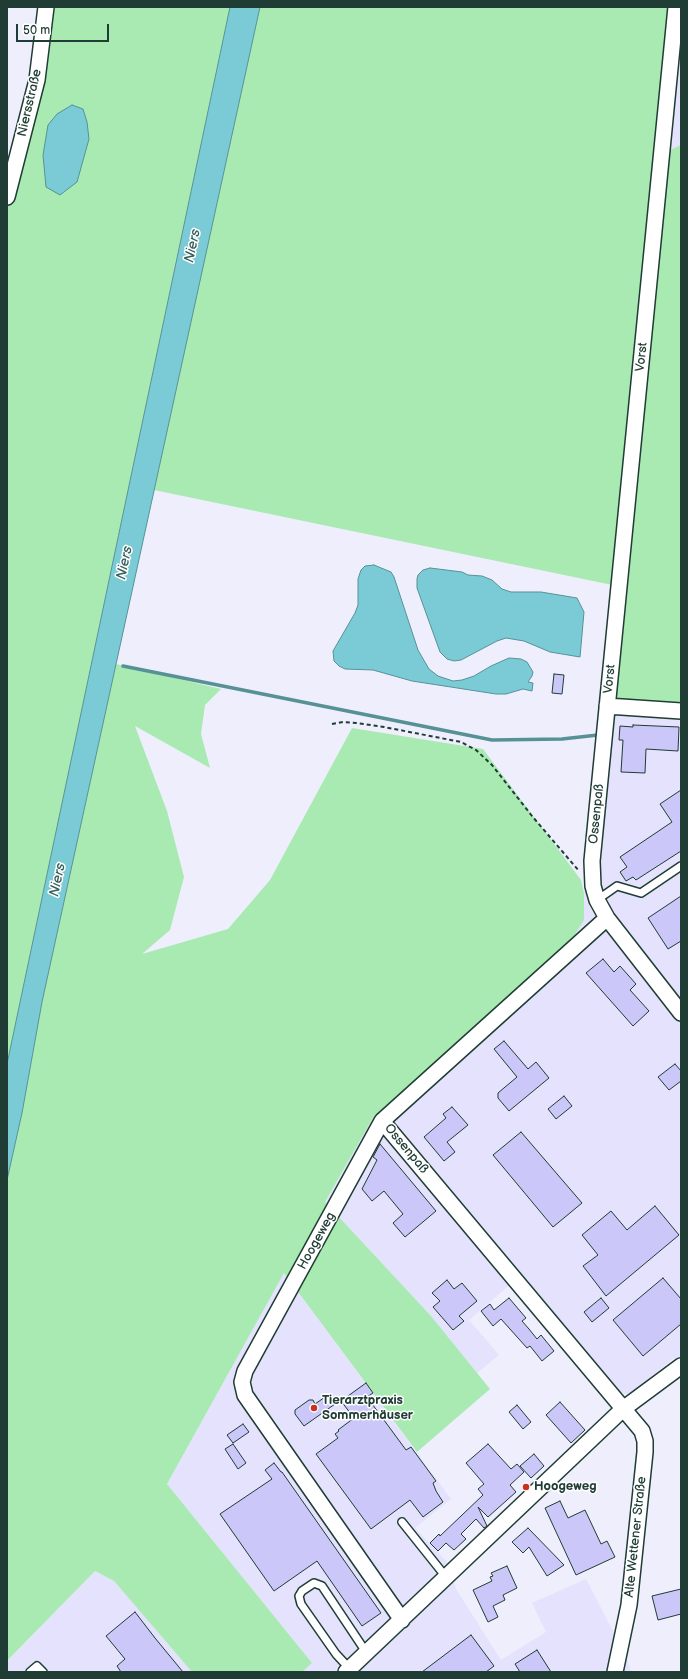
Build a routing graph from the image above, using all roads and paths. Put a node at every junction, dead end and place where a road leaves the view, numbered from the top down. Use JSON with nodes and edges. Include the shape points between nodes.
{"nodes":[{"id":1,"x":46,"y":7,"type":"edge"},
{"id":2,"x":676,"y":7,"type":"edge"},
{"id":3,"x":7,"y":197,"type":"edge"},
{"id":4,"x":608,"y":706,"type":"junction"},
{"id":5,"x":681,"y":711,"type":"edge"},
{"id":6,"x":332,"y":724,"type":"dead end"},
{"id":7,"x":681,"y":866,"type":"edge"},
{"id":8,"x":595,"y":893,"type":"junction"},
{"id":9,"x":607,"y":918,"type":"junction"},
{"id":10,"x":681,"y":1013,"type":"edge"},
{"id":11,"x":382,"y":1121,"type":"junction"},
{"id":12,"x":681,"y":1366,"type":"edge"},
{"id":13,"x":623,"y":1408,"type":"junction"},
{"id":14,"x":402,"y":1522,"type":"dead end"},
{"id":15,"x":446,"y":1577,"type":"junction"},
{"id":16,"x":402,"y":1620,"type":"junction"},
{"id":17,"x":366,"y":1652,"type":"junction"},
{"id":18,"x":348,"y":1670,"type":"edge"},
{"id":19,"x":30,"y":1672,"type":"edge"},
{"id":20,"x":43,"y":1672,"type":"edge"},
{"id":21,"x":614,"y":1672,"type":"edge"}],
"edges":[{"from":1,"to":3,"type":"street","name":"Niersstraße","via":[[36,80]]},
{"from":2,"to":4,"type":"street","name":"Vorst"},
{"from":4,"to":5,"type":"street"},
{"from":4,"to":8,"type":"street","name":"Ossenpaß","via":[[592,861]]},
{"from":6,"to":8,"type":"path","via":[[343,722],[384,727],[461,742],[476,750],[492,765]]},
{"from":7,"to":8,"type":"lane","via":[[641,893],[617,886]]},
{"from":8,"to":9,"type":"street","name":"Ossenpaß"},
{"from":9,"to":10,"type":"street","name":"Ossenpaß"},
{"from":9,"to":11,"type":"street","name":"Ossenpaß"},
{"from":11,"to":13,"type":"street","name":"Ossenpaß"},
{"from":11,"to":16,"type":"street","name":"Hoogeweg","via":[[245,1371],[242,1382],[245,1395]]},
{"from":12,"to":13,"type":"street"},
{"from":13,"to":15,"type":"street"},
{"from":13,"to":21,"type":"street","name":"Alte Wettener Straße","via":[[642,1431],[645,1452],[629,1605]]},
{"from":14,"to":15,"type":"lane"},
{"from":15,"to":16,"type":"street"},
{"from":16,"to":17,"type":"street"},
{"from":17,"to":18,"type":"street"},
{"from":17,"to":18,"type":"lane","via":[[322,1586],[314,1583],[302,1591],[299,1596],[301,1604]]},
{"from":19,"to":20,"type":"lane","via":[[37,1666]]}]}
